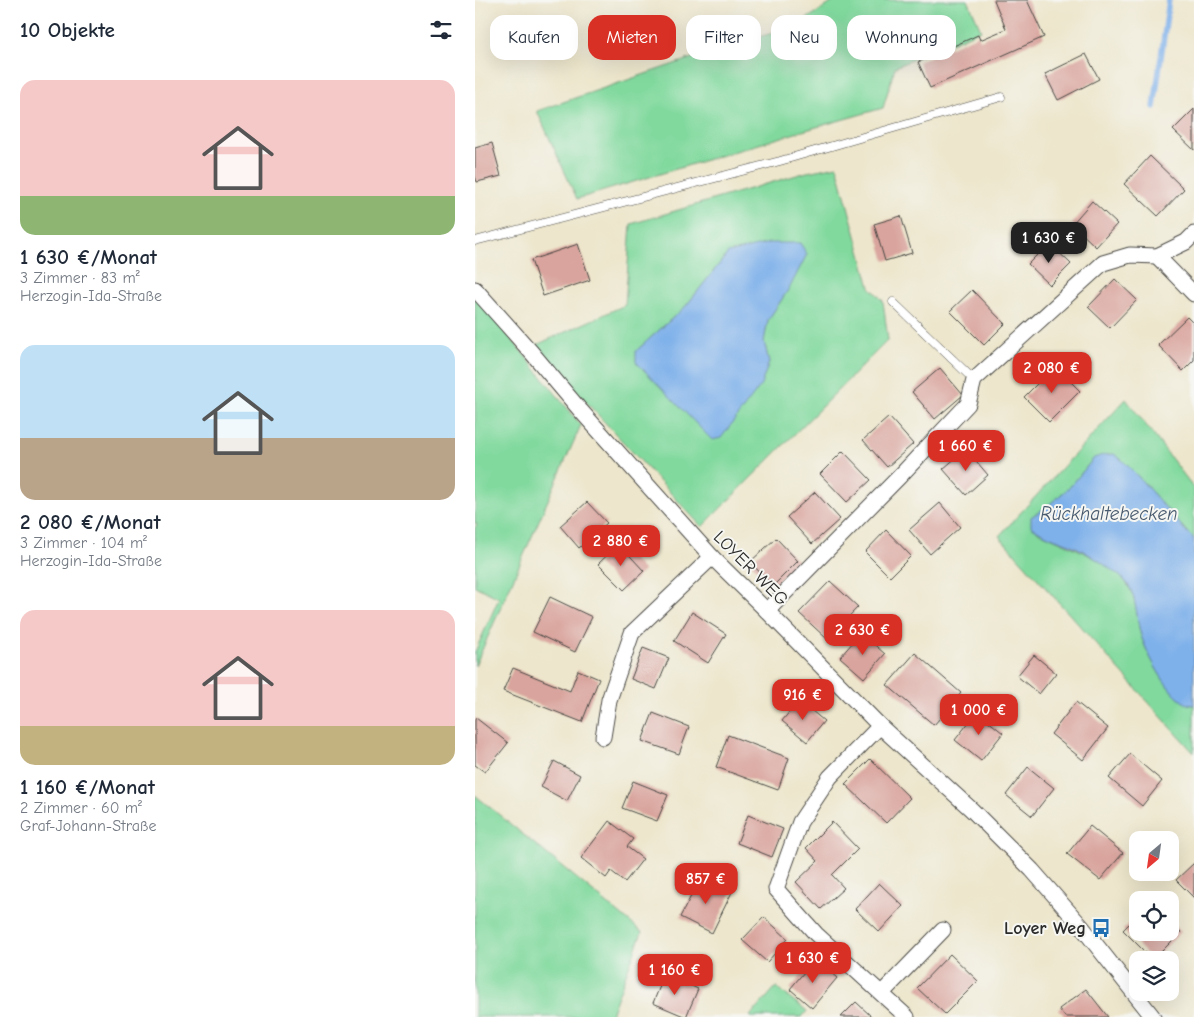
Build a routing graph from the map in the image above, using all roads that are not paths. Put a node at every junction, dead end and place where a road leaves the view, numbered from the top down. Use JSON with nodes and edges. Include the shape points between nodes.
{"nodes":[{"id":1,"x":1001,"y":97,"type":"dead end"},
{"id":2,"x":1194,"y":234,"type":"edge"},
{"id":3,"x":475,"y":242,"type":"edge"},
{"id":4,"x":1157,"y":256,"type":"junction"},
{"id":5,"x":475,"y":289,"type":"edge"},
{"id":6,"x":1194,"y":294,"type":"edge"},
{"id":7,"x":893,"y":302,"type":"dead end"},
{"id":8,"x":973,"y":380,"type":"junction"},
{"id":9,"x":712,"y":557,"type":"junction"},
{"id":10,"x":767,"y":611,"type":"junction"},
{"id":11,"x":880,"y":726,"type":"junction"},
{"id":12,"x":603,"y":737,"type":"dead end"},
{"id":13,"x":943,"y":930,"type":"dead end"},
{"id":14,"x":882,"y":994,"type":"junction"},
{"id":15,"x":907,"y":1017,"type":"edge"},
{"id":16,"x":1153,"y":1017,"type":"edge"}],
"edges":[{"from":1,"to":3,"type":"lane","via":[[780,161]]},
{"from":2,"to":4,"type":"street","via":[[1186,242]]},
{"from":4,"to":6,"type":"street"},
{"from":4,"to":8,"type":"street","via":[[1130,255],[1103,263]]},
{"from":5,"to":9,"type":"street","name":"LOYER WEG"},
{"from":7,"to":8,"type":"lane"},
{"from":8,"to":10,"type":"street","via":[[968,404]]},
{"from":9,"to":10,"type":"street","name":"LOYER WEG"},
{"from":9,"to":12,"type":"street","via":[[632,633],[609,700]]},
{"from":10,"to":11,"type":"street","name":"LOYER WEG"},
{"from":11,"to":14,"type":"street","via":[[830,777],[800,822],[776,889],[816,934]]},
{"from":11,"to":16,"type":"street","name":"LOYER WEG","via":[[1032,870]]},
{"from":13,"to":14,"type":"street"},
{"from":14,"to":15,"type":"street"}]}
